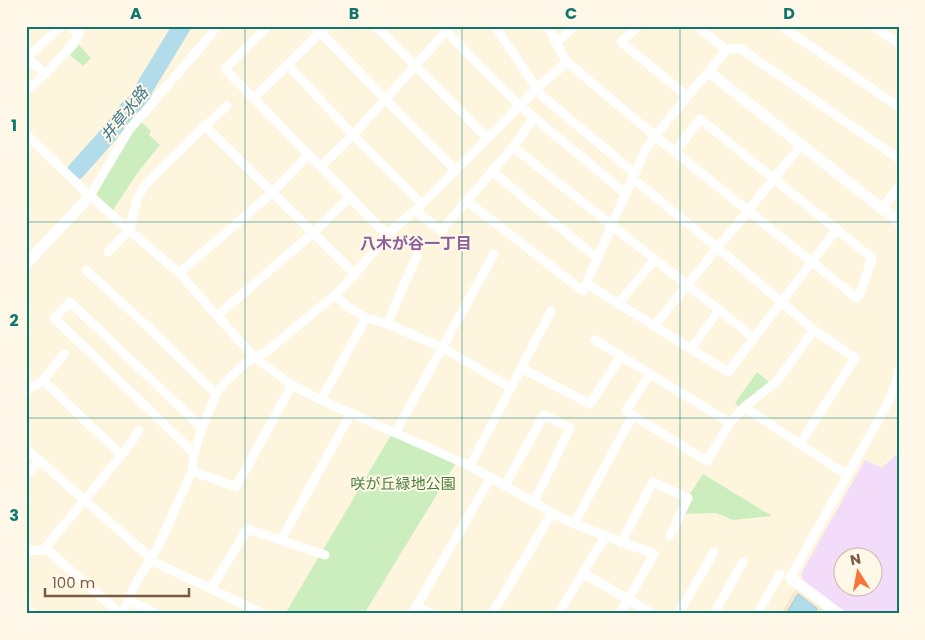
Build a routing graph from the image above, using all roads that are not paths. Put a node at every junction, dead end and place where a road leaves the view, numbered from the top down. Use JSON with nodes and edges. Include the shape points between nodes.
{"nodes":[{"id":1,"x":62,"y":26,"type":"edge"},
{"id":2,"x":71,"y":26,"type":"edge"},
{"id":3,"x":216,"y":26,"type":"edge"},
{"id":4,"x":268,"y":26,"type":"edge"},
{"id":5,"x":376,"y":26,"type":"edge"},
{"id":6,"x":495,"y":26,"type":"edge"},
{"id":7,"x":547,"y":26,"type":"edge"},
{"id":8,"x":575,"y":26,"type":"edge"},
{"id":9,"x":638,"y":26,"type":"edge"},
{"id":10,"x":697,"y":26,"type":"edge"},
{"id":11,"x":781,"y":26,"type":"edge"},
{"id":12,"x":873,"y":26,"type":"edge"},
{"id":13,"x":321,"y":28,"type":"edge"},
{"id":14,"x":446,"y":28,"type":"edge"},
{"id":15,"x":80,"y":31,"type":"edge"},
{"id":16,"x":556,"y":43,"type":"junction"},
{"id":17,"x":899,"y":44,"type":"edge"},
{"id":18,"x":726,"y":50,"type":"junction"},
{"id":19,"x":27,"y":57,"type":"edge"},
{"id":20,"x":567,"y":62,"type":"junction"},
{"id":21,"x":288,"y":64,"type":"junction"},
{"id":22,"x":416,"y":65,"type":"junction"},
{"id":23,"x":709,"y":72,"type":"junction"},
{"id":24,"x":46,"y":74,"type":"junction"},
{"id":25,"x":537,"y":88,"type":"junction"},
{"id":26,"x":26,"y":89,"type":"edge"},
{"id":27,"x":687,"y":96,"type":"junction"},
{"id":28,"x":254,"y":98,"type":"junction"},
{"id":29,"x":386,"y":99,"type":"junction"},
{"id":30,"x":227,"y":106,"type":"dead end"},
{"id":31,"x":520,"y":106,"type":"junction"},
{"id":32,"x":899,"y":107,"type":"edge"},
{"id":33,"x":534,"y":118,"type":"junction"},
{"id":34,"x":205,"y":126,"type":"junction"},
{"id":35,"x":26,"y":134,"type":"edge"},
{"id":36,"x":353,"y":135,"type":"junction"},
{"id":37,"x":655,"y":136,"type":"junction"},
{"id":38,"x":487,"y":138,"type":"junction"},
{"id":39,"x":802,"y":144,"type":"junction"},
{"id":40,"x":513,"y":146,"type":"junction"},
{"id":41,"x":675,"y":152,"type":"junction"},
{"id":42,"x":309,"y":154,"type":"junction"},
{"id":43,"x":899,"y":159,"type":"edge"},
{"id":44,"x":321,"y":166,"type":"junction"},
{"id":45,"x":456,"y":171,"type":"junction"},
{"id":46,"x":492,"y":171,"type":"junction"},
{"id":47,"x":633,"y":175,"type":"junction"},
{"id":48,"x":775,"y":178,"type":"junction"},
{"id":49,"x":899,"y":187,"type":"edge"},
{"id":50,"x":272,"y":193,"type":"junction"},
{"id":51,"x":625,"y":193,"type":"junction"},
{"id":52,"x":90,"y":196,"type":"junction"},
{"id":53,"x":350,"y":197,"type":"junction"},
{"id":54,"x":467,"y":201,"type":"junction"},
{"id":55,"x":418,"y":207,"type":"junction"},
{"id":56,"x":882,"y":208,"type":"junction"},
{"id":57,"x":748,"y":210,"type":"junction"},
{"id":58,"x":899,"y":222,"type":"edge"},
{"id":59,"x":612,"y":225,"type":"junction"},
{"id":60,"x":837,"y":229,"type":"junction"},
{"id":61,"x":129,"y":230,"type":"junction"},
{"id":62,"x":313,"y":233,"type":"junction"},
{"id":63,"x":387,"y":235,"type":"junction"},
{"id":64,"x":718,"y":248,"type":"junction"},
{"id":65,"x":108,"y":252,"type":"dead end"},
{"id":66,"x":494,"y":254,"type":"dead end"},
{"id":67,"x":417,"y":255,"type":"dead end"},
{"id":68,"x":598,"y":259,"type":"junction"},
{"id":69,"x":655,"y":259,"type":"junction"},
{"id":70,"x":811,"y":262,"type":"junction"},
{"id":71,"x":26,"y":264,"type":"edge"},
{"id":72,"x":86,"y":270,"type":"dead end"},
{"id":73,"x":179,"y":273,"type":"junction"},
{"id":74,"x":355,"y":274,"type":"junction"},
{"id":75,"x":587,"y":284,"type":"junction"},
{"id":76,"x":688,"y":285,"type":"junction"},
{"id":77,"x":335,"y":295,"type":"junction"},
{"id":78,"x":782,"y":301,"type":"junction"},
{"id":79,"x":618,"y":304,"type":"junction"},
{"id":80,"x":720,"y":310,"type":"junction"},
{"id":81,"x":551,"y":311,"type":"dead end"},
{"id":82,"x":218,"y":315,"type":"junction"},
{"id":83,"x":366,"y":318,"type":"junction"},
{"id":84,"x":387,"y":324,"type":"junction"},
{"id":85,"x":654,"y":326,"type":"junction"},
{"id":86,"x":814,"y":330,"type":"junction"},
{"id":87,"x":754,"y":338,"type":"junction"},
{"id":88,"x":595,"y":340,"type":"dead end"},
{"id":89,"x":442,"y":347,"type":"junction"},
{"id":90,"x":691,"y":349,"type":"junction"},
{"id":91,"x":64,"y":354,"type":"dead end"},
{"id":92,"x":621,"y":356,"type":"junction"},
{"id":93,"x":254,"y":357,"type":"junction"},
{"id":94,"x":521,"y":368,"type":"junction"},
{"id":95,"x":899,"y":370,"type":"edge"},
{"id":96,"x":650,"y":374,"type":"junction"},
{"id":97,"x":43,"y":380,"type":"junction"},
{"id":98,"x":898,"y":382,"type":"edge"},
{"id":99,"x":292,"y":385,"type":"junction"},
{"id":100,"x":511,"y":388,"type":"junction"},
{"id":101,"x":26,"y":391,"type":"edge"},
{"id":102,"x":216,"y":394,"type":"junction"},
{"id":103,"x":321,"y":400,"type":"junction"},
{"id":104,"x":744,"y":407,"type":"junction"},
{"id":105,"x":351,"y":414,"type":"junction"},
{"id":106,"x":633,"y":415,"type":"junction"},
{"id":107,"x":730,"y":423,"type":"junction"},
{"id":108,"x":202,"y":428,"type":"junction"},
{"id":109,"x":139,"y":431,"type":"dead end"},
{"id":110,"x":395,"y":433,"type":"junction"},
{"id":111,"x":800,"y":444,"type":"junction"},
{"id":112,"x":26,"y":448,"type":"edge"},
{"id":113,"x":194,"y":453,"type":"junction"},
{"id":114,"x":121,"y":455,"type":"junction"},
{"id":115,"x":40,"y":460,"type":"junction"},
{"id":116,"x":470,"y":466,"type":"junction"},
{"id":117,"x":192,"y":471,"type":"junction"},
{"id":118,"x":26,"y":475,"type":"edge"},
{"id":119,"x":848,"y":475,"type":"junction"},
{"id":120,"x":491,"y":478,"type":"junction"},
{"id":121,"x":505,"y":485,"type":"junction"},
{"id":122,"x":85,"y":500,"type":"junction"},
{"id":123,"x":534,"y":502,"type":"junction"},
{"id":124,"x":552,"y":513,"type":"junction"},
{"id":125,"x":574,"y":524,"type":"junction"},
{"id":126,"x":670,"y":536,"type":"dead end"},
{"id":127,"x":605,"y":537,"type":"junction"},
{"id":128,"x":281,"y":540,"type":"junction"},
{"id":129,"x":622,"y":543,"type":"junction"},
{"id":130,"x":45,"y":548,"type":"junction"},
{"id":131,"x":26,"y":550,"type":"edge"},
{"id":132,"x":714,"y":552,"type":"dead end"},
{"id":133,"x":324,"y":555,"type":"dead end"},
{"id":134,"x":151,"y":559,"type":"junction"},
{"id":135,"x":743,"y":562,"type":"dead end"},
{"id":136,"x":583,"y":573,"type":"junction"},
{"id":137,"x":785,"y":576,"type":"junction"},
{"id":138,"x":211,"y":589,"type":"junction"},
{"id":139,"x":629,"y":599,"type":"junction"},
{"id":140,"x":128,"y":600,"type":"junction"},
{"id":141,"x":26,"y":609,"type":"edge"},
{"id":142,"x":414,"y":610,"type":"edge"},
{"id":143,"x":831,"y":612,"type":"edge"},
{"id":144,"x":32,"y":614,"type":"edge"},
{"id":145,"x":122,"y":614,"type":"edge"},
{"id":146,"x":158,"y":614,"type":"edge"},
{"id":147,"x":264,"y":614,"type":"edge"},
{"id":148,"x":432,"y":614,"type":"edge"},
{"id":149,"x":492,"y":614,"type":"edge"},
{"id":150,"x":558,"y":614,"type":"edge"},
{"id":151,"x":620,"y":614,"type":"edge"},
{"id":152,"x":653,"y":614,"type":"edge"},
{"id":153,"x":678,"y":614,"type":"edge"},
{"id":154,"x":714,"y":614,"type":"edge"},
{"id":155,"x":757,"y":614,"type":"edge"}],
"edges":[{"from":1,"to":19,"type":"street"},
{"from":2,"to":15,"type":"street"},
{"from":3,"to":52,"type":"street","via":[[129,130]]},
{"from":4,"to":28,"type":"street","via":[[225,69]]},
{"from":5,"to":22,"type":"street"},
{"from":6,"to":25,"type":"street"},
{"from":7,"to":16,"type":"street"},
{"from":8,"to":16,"type":"street"},
{"from":9,"to":27,"type":"street","via":[[621,42]]},
{"from":10,"to":18,"type":"street"},
{"from":11,"to":32,"type":"street"},
{"from":12,"to":17,"type":"street"},
{"from":13,"to":21,"type":"street"},
{"from":13,"to":29,"type":"street"},
{"from":14,"to":22,"type":"street"},
{"from":14,"to":31,"type":"street"},
{"from":15,"to":24,"type":"street"},
{"from":16,"to":20,"type":"street"},
{"from":18,"to":23,"type":"street"},
{"from":18,"to":43,"type":"street","via":[[740,48]]},
{"from":19,"to":24,"type":"street"},
{"from":20,"to":25,"type":"street"},
{"from":20,"to":37,"type":"street"},
{"from":21,"to":28,"type":"street"},
{"from":21,"to":36,"type":"street"},
{"from":22,"to":29,"type":"street"},
{"from":22,"to":38,"type":"street"},
{"from":23,"to":27,"type":"street"},
{"from":23,"to":39,"type":"street"},
{"from":24,"to":26,"type":"street"},
{"from":25,"to":31,"type":"street"},
{"from":25,"to":47,"type":"street"},
{"from":27,"to":37,"type":"street"},
{"from":28,"to":42,"type":"street"},
{"from":29,"to":36,"type":"street"},
{"from":29,"to":45,"type":"street"},
{"from":30,"to":34,"type":"street"},
{"from":31,"to":33,"type":"street"},
{"from":31,"to":38,"type":"street"},
{"from":33,"to":40,"type":"street"},
{"from":33,"to":51,"type":"street"},
{"from":34,"to":50,"type":"street"},
{"from":34,"to":61,"type":"street","via":[[145,185],[138,197]]},
{"from":35,"to":52,"type":"street"},
{"from":36,"to":44,"type":"street"},
{"from":36,"to":55,"type":"street"},
{"from":37,"to":41,"type":"street"},
{"from":37,"to":47,"type":"street"},
{"from":38,"to":45,"type":"street"},
{"from":39,"to":48,"type":"street"},
{"from":39,"to":56,"type":"street"},
{"from":40,"to":46,"type":"street"},
{"from":40,"to":59,"type":"street"},
{"from":41,"to":48,"type":"street","via":[[700,119]]},
{"from":41,"to":57,"type":"street"},
{"from":42,"to":44,"type":"street"},
{"from":42,"to":50,"type":"street"},
{"from":44,"to":53,"type":"street"},
{"from":45,"to":55,"type":"street"},
{"from":46,"to":54,"type":"street"},
{"from":46,"to":68,"type":"street"},
{"from":47,"to":51,"type":"street"},
{"from":47,"to":64,"type":"street"},
{"from":48,"to":57,"type":"street"},
{"from":48,"to":60,"type":"street"},
{"from":49,"to":56,"type":"street"},
{"from":50,"to":62,"type":"street"},
{"from":50,"to":73,"type":"street"},
{"from":51,"to":59,"type":"street"},
{"from":52,"to":61,"type":"street"},
{"from":52,"to":71,"type":"street"},
{"from":53,"to":62,"type":"street"},
{"from":53,"to":63,"type":"street"},
{"from":54,"to":55,"type":"street","via":[[441,231]]},
{"from":54,"to":75,"type":"street","via":[[583,291]]},
{"from":55,"to":63,"type":"street"},
{"from":56,"to":58,"type":"street"},
{"from":57,"to":64,"type":"street"},
{"from":57,"to":70,"type":"street"},
{"from":59,"to":68,"type":"street"},
{"from":59,"to":69,"type":"street"},
{"from":60,"to":70,"type":"street"},
{"from":60,"to":70,"type":"street","via":[[872,258],[857,298]]},
{"from":61,"to":65,"type":"street"},
{"from":61,"to":73,"type":"street"},
{"from":62,"to":74,"type":"street"},
{"from":62,"to":82,"type":"street"},
{"from":63,"to":74,"type":"street"},
{"from":64,"to":76,"type":"street"},
{"from":64,"to":78,"type":"street"},
{"from":66,"to":89,"type":"street"},
{"from":67,"to":84,"type":"street"},
{"from":68,"to":75,"type":"street"},
{"from":69,"to":76,"type":"street"},
{"from":69,"to":79,"type":"street"},
{"from":70,"to":78,"type":"street"},
{"from":72,"to":102,"type":"street"},
{"from":73,"to":82,"type":"street"},
{"from":74,"to":77,"type":"street"},
{"from":75,"to":79,"type":"street"},
{"from":76,"to":80,"type":"street"},
{"from":76,"to":85,"type":"street"},
{"from":77,"to":83,"type":"street"},
{"from":77,"to":93,"type":"street","via":[[267,351]]},
{"from":78,"to":86,"type":"street"},
{"from":78,"to":87,"type":"street"},
{"from":79,"to":85,"type":"street"},
{"from":80,"to":87,"type":"street"},
{"from":80,"to":90,"type":"street"},
{"from":81,"to":94,"type":"street"},
{"from":82,"to":93,"type":"street"},
{"from":83,"to":84,"type":"street"},
{"from":83,"to":103,"type":"street"},
{"from":84,"to":89,"type":"street"},
{"from":85,"to":90,"type":"street"},
{"from":86,"to":104,"type":"street","via":[[776,382]]},
{"from":86,"to":111,"type":"street","via":[[855,358]]},
{"from":87,"to":90,"type":"street","via":[[728,372]]},
{"from":88,"to":92,"type":"street"},
{"from":89,"to":100,"type":"street"},
{"from":89,"to":110,"type":"street"},
{"from":91,"to":97,"type":"street"},
{"from":92,"to":94,"type":"street","via":[[590,404]]},
{"from":92,"to":96,"type":"street"},
{"from":93,"to":99,"type":"street"},
{"from":93,"to":102,"type":"street"},
{"from":94,"to":100,"type":"street"},
{"from":95,"to":98,"type":"street"},
{"from":96,"to":106,"type":"street","via":[[626,411]]},
{"from":96,"to":107,"type":"street"},
{"from":97,"to":101,"type":"street"},
{"from":97,"to":114,"type":"street"},
{"from":98,"to":119,"type":"street"},
{"from":99,"to":103,"type":"street"},
{"from":99,"to":117,"type":"street","via":[[236,487]]},
{"from":100,"to":116,"type":"street"},
{"from":102,"to":108,"type":"street"},
{"from":103,"to":105,"type":"street"},
{"from":104,"to":107,"type":"street"},
{"from":104,"to":111,"type":"street"},
{"from":105,"to":110,"type":"street"},
{"from":105,"to":128,"type":"street"},
{"from":106,"to":107,"type":"street","via":[[707,461]]},
{"from":106,"to":125,"type":"street"},
{"from":108,"to":113,"type":"street"},
{"from":108,"to":113,"type":"street","via":[[70,302],[54,318]]},
{"from":109,"to":114,"type":"street"},
{"from":110,"to":116,"type":"street"},
{"from":111,"to":119,"type":"street"},
{"from":112,"to":115,"type":"street"},
{"from":113,"to":117,"type":"street"},
{"from":114,"to":122,"type":"street"},
{"from":115,"to":118,"type":"street"},
{"from":115,"to":122,"type":"street"},
{"from":116,"to":120,"type":"street"},
{"from":117,"to":134,"type":"street"},
{"from":119,"to":137,"type":"street"},
{"from":120,"to":121,"type":"street"},
{"from":120,"to":142,"type":"street"},
{"from":121,"to":123,"type":"street"},
{"from":121,"to":123,"type":"street","via":[[544,414],[570,428]]},
{"from":122,"to":130,"type":"street"},
{"from":122,"to":134,"type":"street"},
{"from":123,"to":124,"type":"street"},
{"from":124,"to":125,"type":"street"},
{"from":124,"to":149,"type":"street"},
{"from":125,"to":127,"type":"street"},
{"from":126,"to":129,"type":"street","via":[[688,498],[653,482]]},
{"from":127,"to":129,"type":"street"},
{"from":127,"to":136,"type":"street"},
{"from":128,"to":133,"type":"street"},
{"from":128,"to":138,"type":"street","via":[[246,529]]},
{"from":129,"to":139,"type":"street","via":[[654,554]]},
{"from":130,"to":131,"type":"street","via":[[42,551]]},
{"from":130,"to":145,"type":"street"},
{"from":132,"to":153,"type":"street"},
{"from":134,"to":138,"type":"street"},
{"from":134,"to":140,"type":"street"},
{"from":135,"to":154,"type":"street"},
{"from":136,"to":139,"type":"street"},
{"from":136,"to":150,"type":"street"},
{"from":137,"to":143,"type":"street"},
{"from":137,"to":155,"type":"street"},
{"from":138,"to":147,"type":"street"},
{"from":139,"to":151,"type":"street"},
{"from":139,"to":152,"type":"street"},
{"from":140,"to":145,"type":"street"},
{"from":140,"to":146,"type":"street"},
{"from":141,"to":144,"type":"street"},
{"from":142,"to":148,"type":"street"}]}
